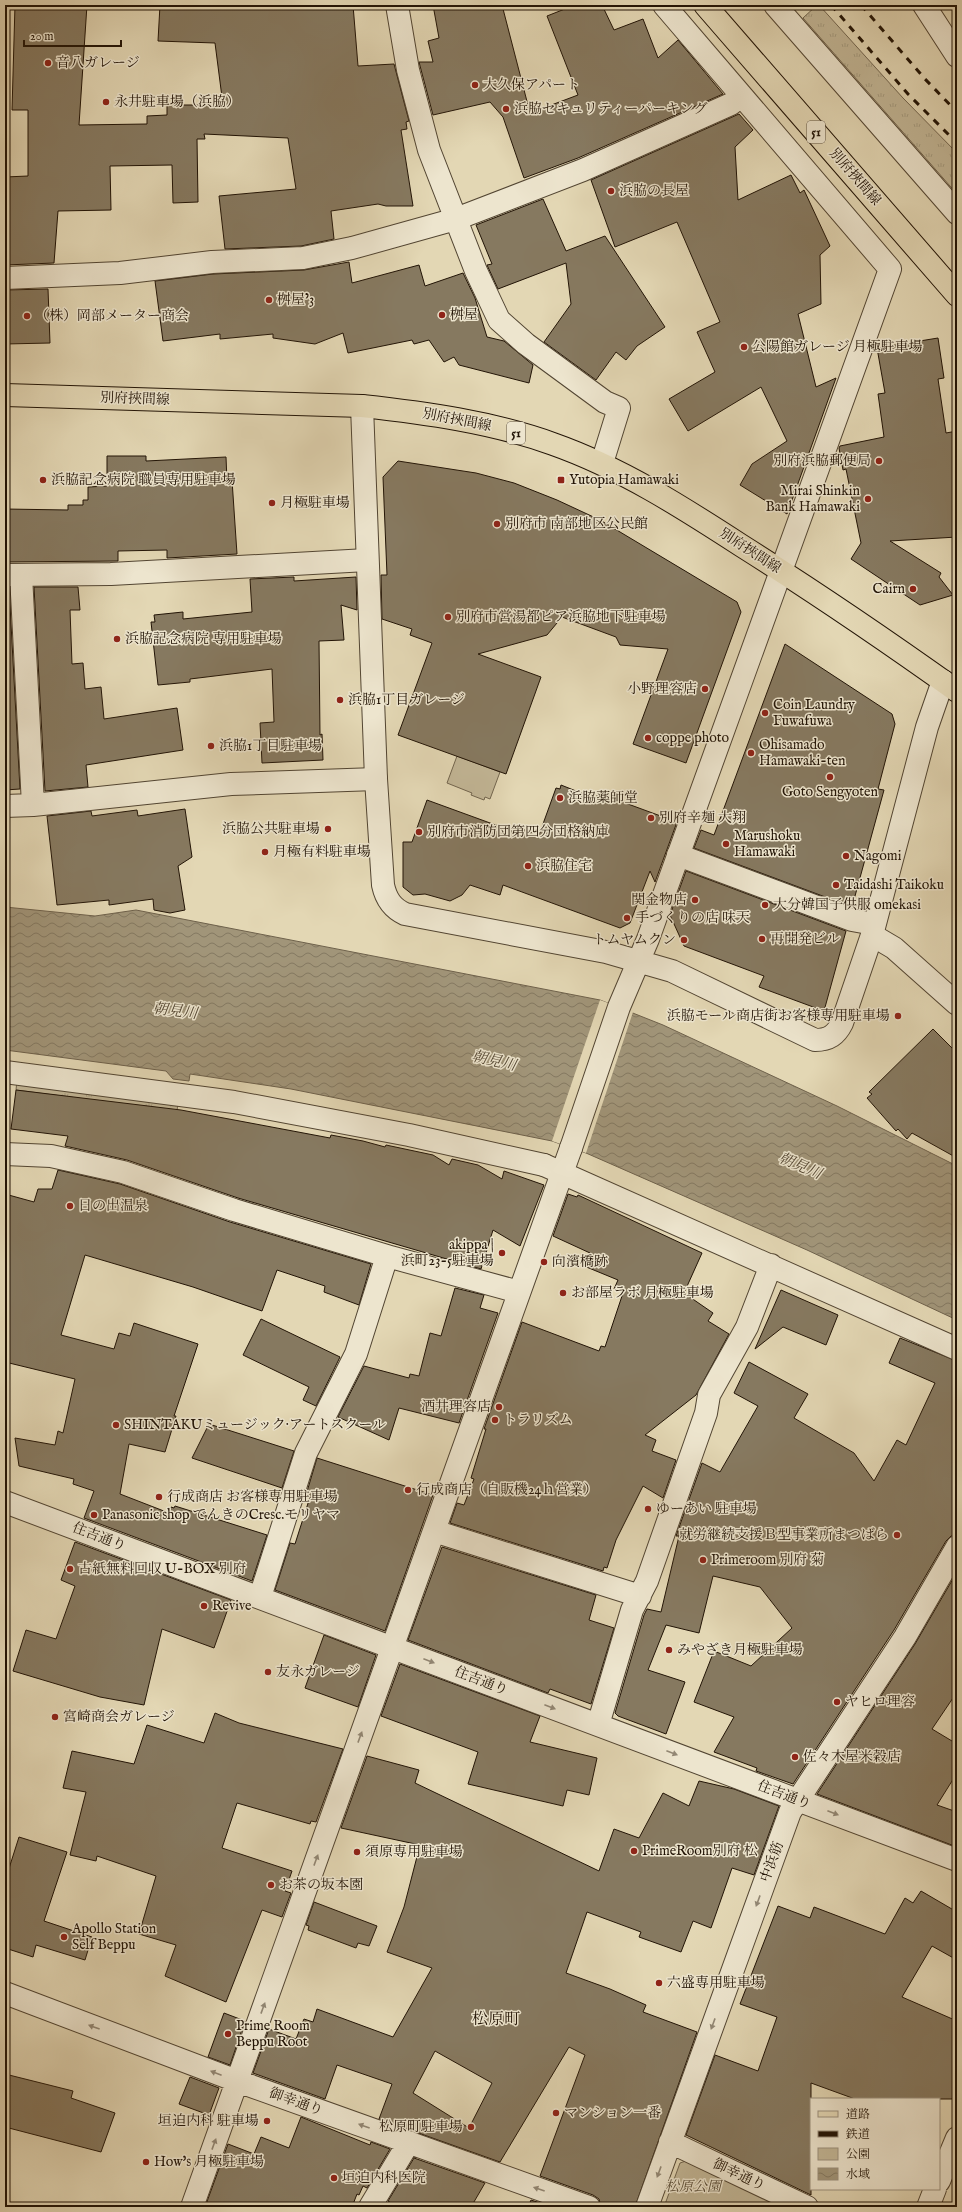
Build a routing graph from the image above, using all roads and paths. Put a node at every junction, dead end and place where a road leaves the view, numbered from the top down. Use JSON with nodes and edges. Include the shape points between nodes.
{"nodes":[{"id":1,"x":397,"y":5,"type":"edge"},
{"id":2,"x":664,"y":5,"type":"edge"},
{"id":3,"x":705,"y":5,"type":"edge"},
{"id":4,"x":775,"y":5,"type":"edge"},
{"id":5,"x":924,"y":5,"type":"edge"},
{"id":6,"x":957,"y":56,"type":"edge"},
{"id":7,"x":741,"y":96,"type":"junction"},
{"id":8,"x":957,"y":213,"type":"edge"},
{"id":9,"x":456,"y":219,"type":"junction"},
{"id":10,"x":5,"y":278,"type":"edge"},
{"id":11,"x":957,"y":295,"type":"edge"},
{"id":12,"x":5,"y":395,"type":"edge"},
{"id":13,"x":362,"y":406,"type":"junction"},
{"id":14,"x":602,"y":463,"type":"junction"},
{"id":15,"x":367,"y":560,"type":"junction"},
{"id":16,"x":781,"y":570,"type":"junction"},
{"id":17,"x":13,"y":575,"type":"edge"},
{"id":18,"x":950,"y":686,"type":"edge"},
{"id":19,"x":376,"y":779,"type":"junction"},
{"id":20,"x":33,"y":805,"type":"junction"},
{"id":21,"x":5,"y":806,"type":"edge"},
{"id":22,"x":678,"y":855,"type":"junction"},
{"id":23,"x":873,"y":929,"type":"junction"},
{"id":24,"x":638,"y":962,"type":"junction"},
{"id":25,"x":957,"y":1004,"type":"edge"},
{"id":26,"x":5,"y":1072,"type":"edge"},
{"id":27,"x":5,"y":1154,"type":"edge"},
{"id":28,"x":553,"y":1169,"type":"junction"},
{"id":29,"x":387,"y":1256,"type":"junction"},
{"id":30,"x":771,"y":1265,"type":"junction"},
{"id":31,"x":520,"y":1292,"type":"junction"},
{"id":32,"x":957,"y":1348,"type":"edge"},
{"id":33,"x":5,"y":1502,"type":"edge"},
{"id":34,"x":434,"y":1531,"type":"junction"},
{"id":35,"x":957,"y":1547,"type":"edge"},
{"id":36,"x":640,"y":1596,"type":"junction"},
{"id":37,"x":260,"y":1597,"type":"junction"},
{"id":38,"x":392,"y":1647,"type":"junction"},
{"id":39,"x":598,"y":1725,"type":"junction"},
{"id":40,"x":797,"y":1800,"type":"junction"},
{"id":41,"x":957,"y":1860,"type":"edge"},
{"id":42,"x":5,"y":1993,"type":"edge"},
{"id":43,"x":237,"y":2081,"type":"junction"},
{"id":44,"x":957,"y":2138,"type":"edge"},
{"id":45,"x":409,"y":2142,"type":"junction"},
{"id":46,"x":670,"y":2142,"type":"junction"},
{"id":47,"x":940,"y":2179,"type":"edge"},
{"id":48,"x":935,"y":2190,"type":"edge"},
{"id":49,"x":192,"y":2207,"type":"edge"},
{"id":50,"x":370,"y":2207,"type":"edge"},
{"id":51,"x":589,"y":2207,"type":"edge"},
{"id":52,"x":647,"y":2207,"type":"edge"},
{"id":53,"x":807,"y":2207,"type":"edge"},
{"id":54,"x":928,"y":2207,"type":"edge"}],
"edges":[{"from":1,"to":9,"type":"street","via":[[408,70],[430,150]]},
{"from":2,"to":7,"type":"street"},
{"from":3,"to":11,"type":"main road","name":"別府挾間線","number":"51"},
{"from":4,"to":8,"type":"street"},
{"from":5,"to":6,"type":"street"},
{"from":7,"to":9,"type":"street","via":[[731,104],[654,140]]},
{"from":7,"to":16,"type":"street","via":[[890,269]]},
{"from":9,"to":10,"type":"street","via":[[352,248],[303,258],[212,262],[120,273]]},
{"from":9,"to":14,"type":"street","via":[[499,320],[526,344],[605,402],[620,408]]},
{"from":12,"to":13,"type":"main road","name":"別府挾間線","number":"51"},
{"from":13,"to":14,"type":"main road","name":"別府挾間線","number":"51","via":[[418,412],[502,428],[552,443]]},
{"from":13,"to":15,"type":"street"},
{"from":14,"to":16,"type":"main road","name":"別府挾間線","number":"51","via":[[682,507]]},
{"from":15,"to":17,"type":"street","via":[[111,574]]},
{"from":15,"to":19,"type":"street"},
{"from":16,"to":18,"type":"main road","name":"別府挾間線","number":"51"},
{"from":16,"to":22,"type":"street"},
{"from":17,"to":20,"type":"street"},
{"from":18,"to":23,"type":"street","via":[[926,727]]},
{"from":19,"to":20,"type":"street","via":[[231,784]]},
{"from":19,"to":24,"type":"street","via":[[383,885],[385,895],[396,910],[413,916],[606,952]]},
{"from":20,"to":21,"type":"street"},
{"from":22,"to":23,"type":"street"},
{"from":22,"to":24,"type":"street"},
{"from":23,"to":24,"type":"street","via":[[838,1032],[823,1040],[808,1037],[672,971]]},
{"from":23,"to":25,"type":"street"},
{"from":24,"to":28,"type":"street","via":[[619,1007],[571,1148]]},
{"from":26,"to":28,"type":"street","via":[[241,1103],[409,1135]]},
{"from":27,"to":29,"type":"street","via":[[51,1156],[123,1172],[234,1210]]},
{"from":28,"to":30,"type":"street"},
{"from":28,"to":31,"type":"street"},
{"from":29,"to":31,"type":"street"},
{"from":29,"to":37,"type":"street","via":[[356,1354],[306,1453]]},
{"from":30,"to":32,"type":"street"},
{"from":30,"to":36,"type":"street","via":[[747,1327],[709,1395],[706,1413]]},
{"from":31,"to":34,"type":"street"},
{"from":33,"to":37,"type":"street","name":"住吉通り"},
{"from":34,"to":36,"type":"street"},
{"from":34,"to":38,"type":"street"},
{"from":35,"to":40,"type":"street","name":"中浜筋","via":[[905,1638]]},
{"from":36,"to":39,"type":"street","via":[[632,1610]]},
{"from":37,"to":38,"type":"street","name":"住吉通り"},
{"from":38,"to":39,"type":"street","name":"住吉通り","one_way":true},
{"from":43,"to":38,"type":"street","one_way":true},
{"from":39,"to":40,"type":"street","name":"住吉通り","one_way":true},
{"from":40,"to":41,"type":"street","name":"住吉通り","one_way":true},
{"from":40,"to":46,"type":"street","name":"中浜筋","one_way":true,"via":[[790,1812]]},
{"from":43,"to":42,"type":"street","name":"御幸通り","one_way":true},
{"from":45,"to":43,"type":"street","name":"御幸通り","one_way":true},
{"from":49,"to":43,"type":"street","one_way":true},
{"from":44,"to":47,"type":"street"},
{"from":45,"to":50,"type":"street"},
{"from":51,"to":45,"type":"street","name":"御幸通り","one_way":true},
{"from":46,"to":52,"type":"street","name":"中浜筋","one_way":true},
{"from":46,"to":53,"type":"street","name":"御幸通り"},
{"from":48,"to":54,"type":"street"}]}
